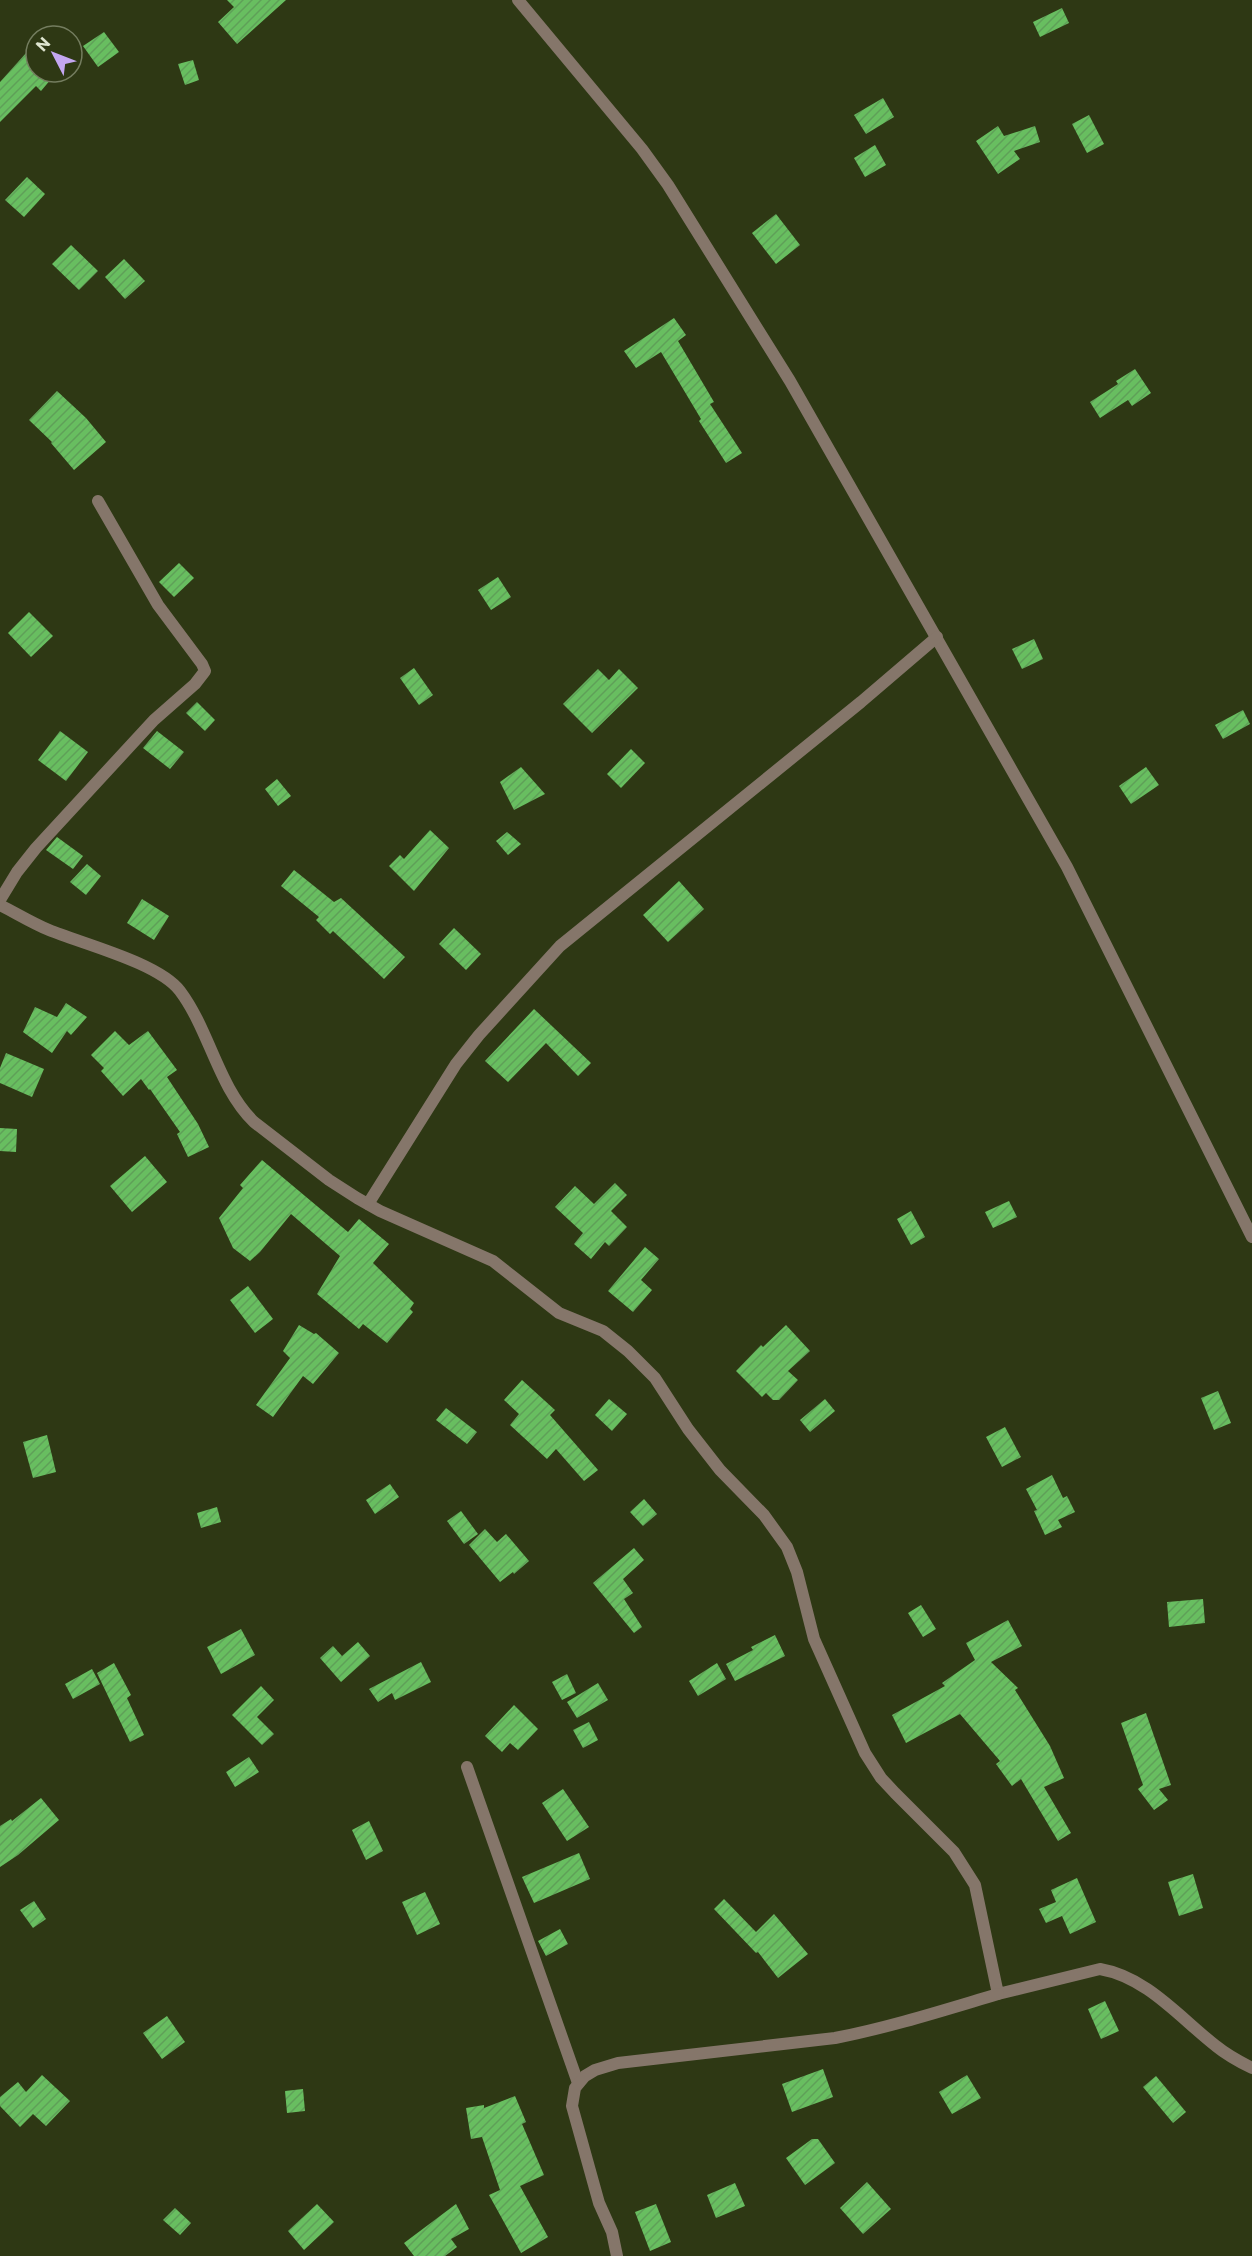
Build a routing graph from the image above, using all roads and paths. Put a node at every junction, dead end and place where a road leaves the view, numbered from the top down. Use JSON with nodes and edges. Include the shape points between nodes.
{"nodes":[{"id":1,"x":518,"y":0,"type":"edge"},
{"id":2,"x":98,"y":501,"type":"dead end"},
{"id":3,"x":937,"y":636,"type":"junction"},
{"id":4,"x":0,"y":900,"type":"edge"},
{"id":5,"x":0,"y":905,"type":"edge"},
{"id":6,"x":368,"y":1204,"type":"junction"},
{"id":7,"x":1252,"y":1237,"type":"edge"},
{"id":8,"x":467,"y":1767,"type":"dead end"},
{"id":9,"x":998,"y":1994,"type":"junction"},
{"id":10,"x":1252,"y":2068,"type":"edge"},
{"id":11,"x":578,"y":2082,"type":"junction"},
{"id":12,"x":617,"y":2256,"type":"edge"}],
"edges":[{"from":1,"to":3,"type":"street","via":[[642,149],[685,210],[790,381]]},
{"from":2,"to":4,"type":"street","via":[[158,605],[205,671],[154,720],[36,848]]},
{"from":3,"to":6,"type":"street","via":[[560,946],[456,1064]]},
{"from":3,"to":7,"type":"street","via":[[1067,867]]},
{"from":5,"to":6,"type":"street","via":[[47,929],[150,968],[174,984],[209,1042],[230,1091],[246,1113],[329,1180]]},
{"from":6,"to":9,"type":"street","via":[[493,1261],[559,1313],[610,1336],[655,1378],[720,1470],[764,1515],[787,1547],[814,1639],[871,1762],[970,1874]]},
{"from":8,"to":11,"type":"street"},
{"from":9,"to":10,"type":"street","via":[[1100,1969],[1108,1971],[1152,1992],[1217,2047]]},
{"from":9,"to":11,"type":"street","via":[[868,2032],[618,2063],[595,2070]]},
{"from":11,"to":12,"type":"street","via":[[573,2094],[574,2115]]}]}
